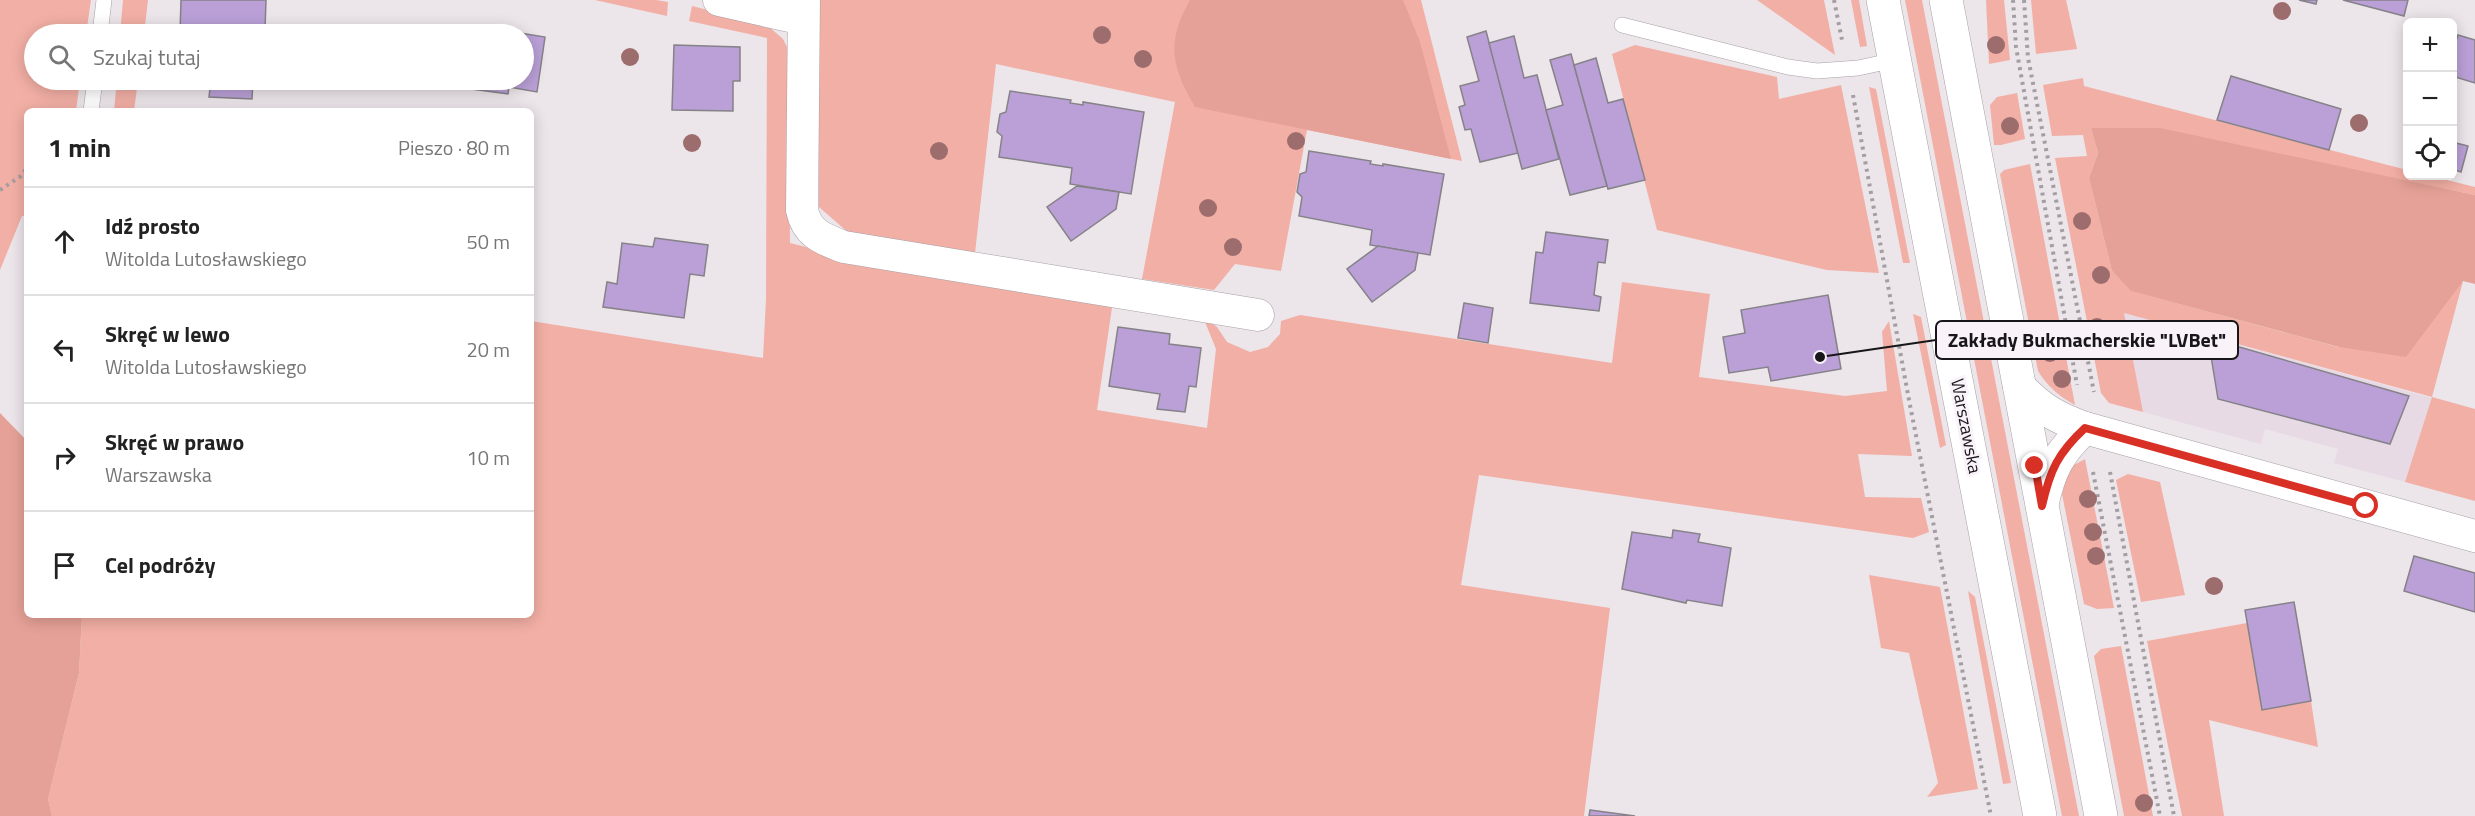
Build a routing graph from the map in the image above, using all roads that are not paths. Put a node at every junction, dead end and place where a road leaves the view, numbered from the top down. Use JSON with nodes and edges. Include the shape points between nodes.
{"nodes":[{"id":1,"x":104,"y":0,"type":"edge"},
{"id":2,"x":718,"y":0,"type":"edge"},
{"id":3,"x":1883,"y":0,"type":"edge"},
{"id":4,"x":1946,"y":0,"type":"edge"},
{"id":5,"x":803,"y":9,"type":"edge"},
{"id":6,"x":101,"y":24,"type":"edge"},
{"id":7,"x":1622,"y":25,"type":"dead end"},
{"id":8,"x":1895,"y":60,"type":"junction"},
{"id":9,"x":94,"y":90,"type":"edge"},
{"id":10,"x":91,"y":108,"type":"edge"},
{"id":11,"x":1258,"y":315,"type":"dead end"},
{"id":12,"x":2019,"y":386,"type":"junction"},
{"id":13,"x":2085,"y":428,"type":"junction"},
{"id":14,"x":2042,"y":506,"type":"junction"},
{"id":15,"x":2475,"y":536,"type":"edge"},
{"id":16,"x":2040,"y":816,"type":"edge"},
{"id":17,"x":2101,"y":816,"type":"edge"}],
"edges":[{"from":1,"to":6,"type":"lane"},
{"from":2,"to":5,"type":"street"},
{"from":3,"to":8,"type":"main road","name":"Warszawska"},
{"from":4,"to":12,"type":"main road"},
{"from":5,"to":11,"type":"street","via":[[802,210],[812,233],[844,247]]},
{"from":7,"to":8,"type":"lane","via":[[1816,71]]},
{"from":8,"to":16,"type":"main road","name":"Warszawska"},
{"from":9,"to":10,"type":"lane"},
{"from":12,"to":13,"type":"street","via":[[2056,417]]},
{"from":12,"to":14,"type":"main road"},
{"from":13,"to":14,"type":"street","via":[[2058,457]]},
{"from":13,"to":15,"type":"street"},
{"from":14,"to":17,"type":"main road"}]}
